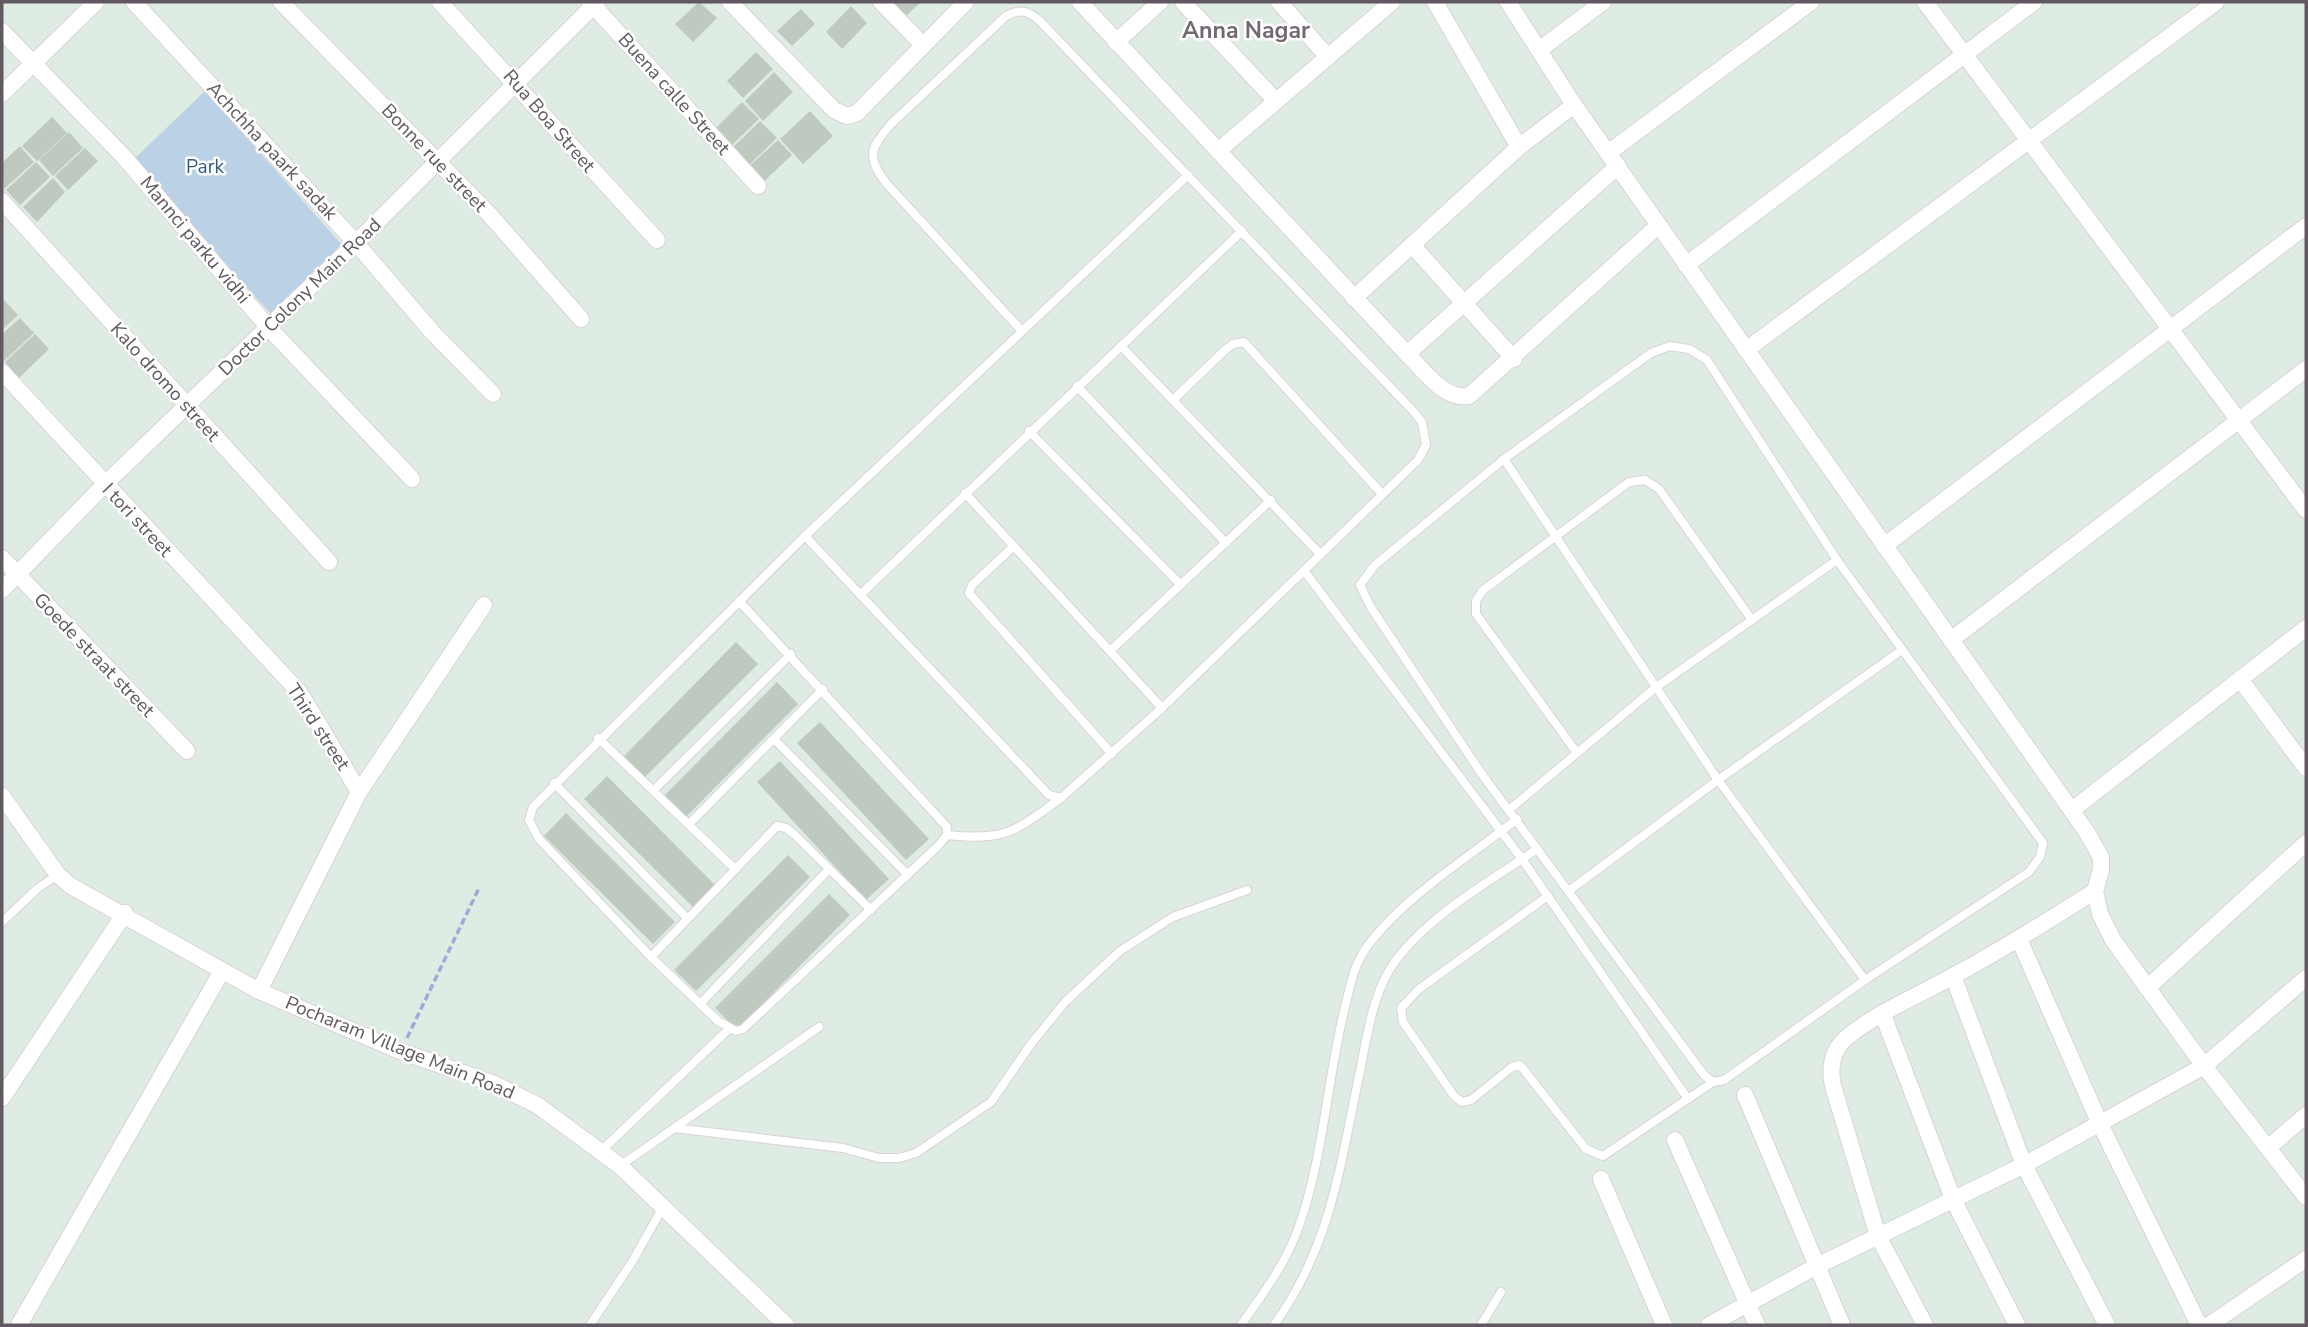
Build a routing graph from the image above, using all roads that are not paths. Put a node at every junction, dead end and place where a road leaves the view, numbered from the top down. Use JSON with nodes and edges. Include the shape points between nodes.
{"nodes":[{"id":1,"x":96,"y":2,"type":"edge"},
{"id":2,"x":134,"y":2,"type":"edge"},
{"id":3,"x":281,"y":2,"type":"edge"},
{"id":4,"x":440,"y":2,"type":"edge"},
{"id":5,"x":730,"y":2,"type":"edge"},
{"id":6,"x":881,"y":2,"type":"edge"},
{"id":7,"x":967,"y":2,"type":"edge"},
{"id":8,"x":1080,"y":2,"type":"edge"},
{"id":9,"x":1160,"y":2,"type":"edge"},
{"id":10,"x":1183,"y":2,"type":"edge"},
{"id":11,"x":1279,"y":2,"type":"edge"},
{"id":12,"x":1392,"y":2,"type":"edge"},
{"id":13,"x":1435,"y":2,"type":"edge"},
{"id":14,"x":1508,"y":2,"type":"edge"},
{"id":15,"x":1603,"y":2,"type":"edge"},
{"id":16,"x":1811,"y":2,"type":"edge"},
{"id":17,"x":1925,"y":2,"type":"edge"},
{"id":18,"x":2034,"y":2,"type":"edge"},
{"id":19,"x":2216,"y":2,"type":"edge"},
{"id":20,"x":593,"y":3,"type":"edge"},
{"id":21,"x":2,"y":32,"type":"edge"},
{"id":22,"x":1116,"y":42,"type":"junction"},
{"id":23,"x":922,"y":44,"type":"junction"},
{"id":24,"x":1539,"y":50,"type":"junction"},
{"id":25,"x":1964,"y":53,"type":"junction"},
{"id":26,"x":1328,"y":57,"type":"junction"},
{"id":27,"x":32,"y":63,"type":"junction"},
{"id":28,"x":515,"y":81,"type":"junction"},
{"id":29,"x":2,"y":94,"type":"edge"},
{"id":30,"x":1276,"y":101,"type":"junction"},
{"id":31,"x":1574,"y":105,"type":"junction"},
{"id":32,"x":2029,"y":140,"type":"junction"},
{"id":33,"x":1520,"y":147,"type":"junction"},
{"id":34,"x":1218,"y":151,"type":"junction"},
{"id":35,"x":1613,"y":160,"type":"junction"},
{"id":36,"x":438,"y":162,"type":"junction"},
{"id":37,"x":1188,"y":175,"type":"junction"},
{"id":38,"x":758,"y":186,"type":"dead end"},
{"id":39,"x":2,"y":201,"type":"edge"},
{"id":40,"x":1658,"y":225,"type":"junction"},
{"id":41,"x":2306,"y":226,"type":"edge"},
{"id":42,"x":1242,"y":230,"type":"junction"},
{"id":43,"x":657,"y":240,"type":"dead end"},
{"id":44,"x":356,"y":243,"type":"junction"},
{"id":45,"x":1412,"y":245,"type":"junction"},
{"id":46,"x":1686,"y":265,"type":"junction"},
{"id":47,"x":1354,"y":298,"type":"junction"},
{"id":48,"x":1464,"y":302,"type":"junction"},
{"id":49,"x":581,"y":319,"type":"dead end"},
{"id":50,"x":268,"y":327,"type":"junction"},
{"id":51,"x":2170,"y":329,"type":"junction"},
{"id":52,"x":1020,"y":330,"type":"junction"},
{"id":53,"x":1121,"y":346,"type":"junction"},
{"id":54,"x":1746,"y":349,"type":"junction"},
{"id":55,"x":1407,"y":354,"type":"junction"},
{"id":56,"x":1514,"y":359,"type":"junction"},
{"id":57,"x":2306,"y":369,"type":"edge"},
{"id":58,"x":2,"y":372,"type":"edge"},
{"id":59,"x":1077,"y":386,"type":"junction"},
{"id":60,"x":493,"y":394,"type":"dead end"},
{"id":61,"x":1173,"y":400,"type":"junction"},
{"id":62,"x":187,"y":406,"type":"junction"},
{"id":63,"x":2239,"y":420,"type":"junction"},
{"id":64,"x":1029,"y":431,"type":"junction"},
{"id":65,"x":1504,"y":458,"type":"junction"},
{"id":66,"x":412,"y":480,"type":"dead end"},
{"id":67,"x":104,"y":485,"type":"junction"},
{"id":68,"x":965,"y":493,"type":"junction"},
{"id":69,"x":1382,"y":494,"type":"junction"},
{"id":70,"x":1272,"y":500,"type":"junction"},
{"id":71,"x":2306,"y":510,"type":"edge"},
{"id":72,"x":805,"y":536,"type":"junction"},
{"id":73,"x":1556,"y":536,"type":"junction"},
{"id":74,"x":1226,"y":543,"type":"junction"},
{"id":75,"x":1014,"y":546,"type":"junction"},
{"id":76,"x":1884,"y":546,"type":"junction"},
{"id":77,"x":1320,"y":554,"type":"junction"},
{"id":78,"x":2,"y":558,"type":"edge"},
{"id":79,"x":1837,"y":560,"type":"junction"},
{"id":80,"x":329,"y":562,"type":"dead end"},
{"id":81,"x":1305,"y":572,"type":"junction"},
{"id":82,"x":15,"y":574,"type":"junction"},
{"id":83,"x":1181,"y":585,"type":"junction"},
{"id":84,"x":2,"y":590,"type":"edge"},
{"id":85,"x":860,"y":595,"type":"junction"},
{"id":86,"x":739,"y":601,"type":"junction"},
{"id":87,"x":484,"y":605,"type":"dead end"},
{"id":88,"x":1752,"y":620,"type":"junction"},
{"id":89,"x":2306,"y":628,"type":"edge"},
{"id":90,"x":1951,"y":640,"type":"junction"},
{"id":91,"x":1111,"y":650,"type":"junction"},
{"id":92,"x":1902,"y":650,"type":"junction"},
{"id":93,"x":792,"y":654,"type":"junction"},
{"id":94,"x":274,"y":665,"type":"joint"},
{"id":95,"x":2240,"y":679,"type":"junction"},
{"id":96,"x":1655,"y":688,"type":"junction"},
{"id":97,"x":823,"y":689,"type":"junction"},
{"id":98,"x":1162,"y":708,"type":"junction"},
{"id":99,"x":598,"y":738,"type":"junction"},
{"id":100,"x":774,"y":738,"type":"junction"},
{"id":101,"x":187,"y":751,"type":"dead end"},
{"id":102,"x":1577,"y":753,"type":"junction"},
{"id":103,"x":1112,"y":754,"type":"junction"},
{"id":104,"x":2306,"y":768,"type":"edge"},
{"id":105,"x":1718,"y":780,"type":"junction"},
{"id":106,"x":554,"y":783,"type":"junction"},
{"id":107,"x":654,"y":790,"type":"junction"},
{"id":108,"x":359,"y":792,"type":"junction"},
{"id":109,"x":2,"y":796,"type":"edge"},
{"id":110,"x":1061,"y":798,"type":"junction"},
{"id":111,"x":1510,"y":808,"type":"junction"},
{"id":112,"x":2071,"y":810,"type":"junction"},
{"id":113,"x":1517,"y":820,"type":"junction"},
{"id":114,"x":689,"y":824,"type":"junction"},
{"id":115,"x":1501,"y":832,"type":"junction"},
{"id":116,"x":947,"y":835,"type":"junction"},
{"id":117,"x":2306,"y":843,"type":"edge"},
{"id":118,"x":1537,"y":849,"type":"junction"},
{"id":119,"x":1522,"y":859,"type":"junction"},
{"id":120,"x":734,"y":868,"type":"junction"},
{"id":121,"x":829,"y":869,"type":"junction"},
{"id":122,"x":58,"y":875,"type":"junction"},
{"id":123,"x":908,"y":875,"type":"junction"},
{"id":124,"x":1247,"y":890,"type":"dead end"},
{"id":125,"x":1570,"y":890,"type":"junction"},
{"id":126,"x":2095,"y":891,"type":"junction"},
{"id":127,"x":1548,"y":896,"type":"junction"},
{"id":128,"x":871,"y":910,"type":"junction"},
{"id":129,"x":125,"y":913,"type":"junction"},
{"id":130,"x":687,"y":918,"type":"junction"},
{"id":131,"x":2,"y":922,"type":"edge"},
{"id":132,"x":2019,"y":939,"type":"junction"},
{"id":133,"x":651,"y":957,"type":"junction"},
{"id":134,"x":222,"y":971,"type":"junction"},
{"id":135,"x":1954,"y":976,"type":"junction"},
{"id":136,"x":2306,"y":978,"type":"edge"},
{"id":137,"x":1865,"y":980,"type":"junction"},
{"id":138,"x":2147,"y":988,"type":"junction"},
{"id":139,"x":259,"y":990,"type":"junction"},
{"id":140,"x":700,"y":1004,"type":"junction"},
{"id":141,"x":1883,"y":1015,"type":"junction"},
{"id":142,"x":818,"y":1027,"type":"dead end"},
{"id":143,"x":729,"y":1029,"type":"junction"},
{"id":144,"x":2204,"y":1066,"type":"junction"},
{"id":145,"x":1713,"y":1082,"type":"junction"},
{"id":146,"x":1745,"y":1095,"type":"dead end"},
{"id":147,"x":2,"y":1098,"type":"edge"},
{"id":148,"x":1688,"y":1099,"type":"junction"},
{"id":149,"x":2306,"y":1115,"type":"edge"},
{"id":150,"x":2100,"y":1124,"type":"junction"},
{"id":151,"x":674,"y":1128,"type":"junction"},
{"id":152,"x":1675,"y":1139,"type":"dead end"},
{"id":153,"x":2269,"y":1147,"type":"junction"},
{"id":154,"x":601,"y":1151,"type":"junction"},
{"id":155,"x":2024,"y":1165,"type":"junction"},
{"id":156,"x":620,"y":1166,"type":"junction"},
{"id":157,"x":1601,"y":1179,"type":"dead end"},
{"id":158,"x":2306,"y":1197,"type":"edge"},
{"id":159,"x":1953,"y":1199,"type":"junction"},
{"id":160,"x":663,"y":1207,"type":"junction"},
{"id":161,"x":1878,"y":1236,"type":"junction"},
{"id":162,"x":2306,"y":1259,"type":"edge"},
{"id":163,"x":1815,"y":1267,"type":"junction"},
{"id":164,"x":1501,"y":1292,"type":"dead end"},
{"id":165,"x":1747,"y":1303,"type":"junction"},
{"id":166,"x":2229,"y":1320,"type":"edge"},
{"id":167,"x":19,"y":1325,"type":"edge"},
{"id":168,"x":590,"y":1325,"type":"edge"},
{"id":169,"x":786,"y":1325,"type":"edge"},
{"id":170,"x":1241,"y":1325,"type":"edge"},
{"id":171,"x":1274,"y":1325,"type":"edge"},
{"id":172,"x":1481,"y":1325,"type":"edge"},
{"id":173,"x":1664,"y":1325,"type":"edge"},
{"id":174,"x":1709,"y":1325,"type":"edge"},
{"id":175,"x":1757,"y":1325,"type":"edge"},
{"id":176,"x":1842,"y":1325,"type":"edge"},
{"id":177,"x":1924,"y":1325,"type":"edge"},
{"id":178,"x":2017,"y":1325,"type":"edge"},
{"id":179,"x":2107,"y":1325,"type":"edge"},
{"id":180,"x":2199,"y":1325,"type":"edge"},
{"id":181,"x":2209,"y":1325,"type":"edge"}],
"edges":[{"from":1,"to":27,"type":"street"},
{"from":2,"to":44,"type":"street","name":"Achchha paark sadak"},
{"from":3,"to":36,"type":"street","name":"Bonne rue street"},
{"from":4,"to":28,"type":"street","name":"Rua Boa Street"},
{"from":5,"to":23,"type":"street","via":[[841,114],[857,113]]},
{"from":6,"to":23,"type":"street"},
{"from":7,"to":23,"type":"street"},
{"from":8,"to":22,"type":"street"},
{"from":9,"to":22,"type":"street"},
{"from":10,"to":30,"type":"street"},
{"from":11,"to":26,"type":"street"},
{"from":12,"to":26,"type":"street"},
{"from":13,"to":33,"type":"street"},
{"from":14,"to":24,"type":"street"},
{"from":15,"to":24,"type":"street"},
{"from":16,"to":35,"type":"street"},
{"from":17,"to":25,"type":"street"},
{"from":18,"to":25,"type":"street"},
{"from":19,"to":32,"type":"street"},
{"from":20,"to":28,"type":"street","name":"Doctor Colony Main Road"},
{"from":20,"to":38,"type":"street","name":"Buena calle Street"},
{"from":21,"to":27,"type":"street","name":"Mannci parku vidhi"},
{"from":22,"to":34,"type":"street"},
{"from":24,"to":31,"type":"street"},
{"from":25,"to":32,"type":"street"},
{"from":25,"to":46,"type":"street"},
{"from":26,"to":30,"type":"street"},
{"from":27,"to":29,"type":"street"},
{"from":27,"to":50,"type":"street","name":"Mannci parku vidhi","via":[[124,157]]},
{"from":28,"to":36,"type":"street","name":"Doctor Colony Main Road"},
{"from":28,"to":43,"type":"street","name":"Rua Boa Street"},
{"from":30,"to":34,"type":"street"},
{"from":31,"to":33,"type":"street"},
{"from":31,"to":35,"type":"street"},
{"from":32,"to":51,"type":"street"},
{"from":32,"to":54,"type":"street"},
{"from":33,"to":45,"type":"street"},
{"from":34,"to":47,"type":"street"},
{"from":35,"to":40,"type":"street"},
{"from":35,"to":48,"type":"street"},
{"from":36,"to":44,"type":"street","name":"Doctor Colony Main Road"},
{"from":36,"to":49,"type":"street","name":"Bonne rue street"},
{"from":37,"to":42,"type":"lane"},
{"from":37,"to":52,"type":"lane"},
{"from":37,"to":52,"type":"lane","via":[[1039,20],[1024,11],[1006,16],[891,124],[876,142],[872,158],[887,183]]},
{"from":39,"to":62,"type":"street","name":"Kalo dromo street"},
{"from":40,"to":46,"type":"street"},
{"from":40,"to":56,"type":"street"},
{"from":41,"to":51,"type":"street"},
{"from":42,"to":53,"type":"lane"},
{"from":42,"to":69,"type":"lane","via":[[1422,422],[1426,434],[1423,452]]},
{"from":44,"to":50,"type":"street","name":"Doctor Colony Main Road"},
{"from":44,"to":60,"type":"street","name":"Achchha paark sadak"},
{"from":45,"to":47,"type":"street"},
{"from":45,"to":48,"type":"street"},
{"from":46,"to":54,"type":"street"},
{"from":47,"to":55,"type":"street"},
{"from":48,"to":55,"type":"street"},
{"from":48,"to":56,"type":"street"},
{"from":50,"to":62,"type":"street","name":"Doctor Colony Main Road"},
{"from":50,"to":66,"type":"street","name":"Mannci parku vidhi"},
{"from":51,"to":63,"type":"street"},
{"from":51,"to":76,"type":"street"},
{"from":52,"to":72,"type":"lane"},
{"from":53,"to":59,"type":"lane"},
{"from":53,"to":61,"type":"lane"},
{"from":54,"to":76,"type":"street"},
{"from":55,"to":56,"type":"street","via":[[1444,391],[1464,397]]},
{"from":57,"to":63,"type":"street"},
{"from":58,"to":67,"type":"street","name":"I tori street"},
{"from":59,"to":64,"type":"lane"},
{"from":59,"to":74,"type":"lane"},
{"from":61,"to":69,"type":"lane","via":[[1224,350],[1244,342]]},
{"from":61,"to":70,"type":"lane"},
{"from":62,"to":67,"type":"street","name":"Doctor Colony Main Road"},
{"from":62,"to":80,"type":"street","name":"Kalo dromo street"},
{"from":63,"to":71,"type":"street"},
{"from":63,"to":90,"type":"street"},
{"from":64,"to":68,"type":"lane"},
{"from":64,"to":83,"type":"lane"},
{"from":65,"to":73,"type":"lane"},
{"from":65,"to":79,"type":"lane","via":[[1651,353],[1670,346],[1689,349],[1707,360]]},
{"from":65,"to":111,"type":"lane","via":[[1375,565],[1360,585],[1481,773]]},
{"from":67,"to":82,"type":"street","name":"Doctor Colony Main Road"},
{"from":67,"to":94,"type":"street","name":"I tori street"},
{"from":68,"to":75,"type":"lane"},
{"from":68,"to":85,"type":"lane"},
{"from":69,"to":77,"type":"lane"},
{"from":70,"to":74,"type":"lane"},
{"from":70,"to":77,"type":"lane"},
{"from":72,"to":85,"type":"lane"},
{"from":72,"to":86,"type":"lane"},
{"from":73,"to":88,"type":"lane","via":[[1629,482],[1645,480],[1659,489]]},
{"from":73,"to":96,"type":"lane"},
{"from":73,"to":102,"type":"lane","via":[[1482,592],[1475,608]]},
{"from":74,"to":83,"type":"lane"},
{"from":75,"to":91,"type":"lane"},
{"from":75,"to":103,"type":"lane","via":[[972,584],[970,593]]},
{"from":76,"to":90,"type":"street"},
{"from":77,"to":81,"type":"lane"},
{"from":78,"to":82,"type":"street","name":"Goede straat street"},
{"from":79,"to":88,"type":"lane"},
{"from":79,"to":92,"type":"lane"},
{"from":81,"to":98,"type":"lane"},
{"from":81,"to":115,"type":"lane"},
{"from":82,"to":84,"type":"street","name":"Doctor Colony Main Road"},
{"from":82,"to":101,"type":"street","name":"Goede straat street"},
{"from":83,"to":91,"type":"lane"},
{"from":85,"to":110,"type":"lane","via":[[1049,794]]},
{"from":86,"to":93,"type":"lane"},
{"from":86,"to":99,"type":"lane"},
{"from":87,"to":108,"type":"street"},
{"from":88,"to":96,"type":"lane"},
{"from":89,"to":95,"type":"street"},
{"from":90,"to":112,"type":"street"},
{"from":91,"to":98,"type":"lane"},
{"from":92,"to":105,"type":"lane"},
{"from":92,"to":137,"type":"lane","via":[[2038,833],[2043,850],[2029,872]]},
{"from":93,"to":97,"type":"lane"},
{"from":93,"to":107,"type":"lane"},
{"from":94,"to":108,"type":"street","name":"Third street","via":[[300,693]]},
{"from":95,"to":104,"type":"street"},
{"from":95,"to":112,"type":"street"},
{"from":96,"to":102,"type":"lane"},
{"from":96,"to":105,"type":"lane"},
{"from":97,"to":100,"type":"lane"},
{"from":97,"to":116,"type":"lane","via":[[943,818]]},
{"from":98,"to":103,"type":"lane"},
{"from":99,"to":106,"type":"lane"},
{"from":99,"to":107,"type":"lane"},
{"from":100,"to":114,"type":"lane"},
{"from":100,"to":123,"type":"lane"},
{"from":102,"to":111,"type":"lane"},
{"from":103,"to":110,"type":"lane"},
{"from":105,"to":125,"type":"lane"},
{"from":105,"to":137,"type":"lane"},
{"from":106,"to":130,"type":"lane"},
{"from":106,"to":133,"type":"lane","via":[[533,807],[529,820],[533,829]]},
{"from":107,"to":114,"type":"lane"},
{"from":108,"to":139,"type":"street"},
{"from":109,"to":122,"type":"street","name":"Pocharam Village Main Road"},
{"from":110,"to":116,"type":"lane","via":[[1005,835]]},
{"from":111,"to":113,"type":"lane"},
{"from":112,"to":126,"type":"street","via":[[2101,857]]},
{"from":113,"to":115,"type":"lane"},
{"from":113,"to":118,"type":"lane"},
{"from":114,"to":120,"type":"lane"},
{"from":115,"to":119,"type":"lane"},
{"from":115,"to":170,"type":"lane","via":[[1401,911],[1363,953],[1338,1036],[1298,1229],[1280,1268]]},
{"from":116,"to":123,"type":"lane"},
{"from":117,"to":138,"type":"street"},
{"from":118,"to":119,"type":"lane"},
{"from":118,"to":125,"type":"lane"},
{"from":119,"to":127,"type":"lane"},
{"from":119,"to":171,"type":"lane","via":[[1427,928],[1395,962],[1373,1010],[1334,1202],[1312,1264]]},
{"from":120,"to":121,"type":"lane","via":[[772,829],[782,826]]},
{"from":120,"to":130,"type":"lane"},
{"from":121,"to":128,"type":"lane"},
{"from":121,"to":140,"type":"lane"},
{"from":122,"to":129,"type":"street","name":"Pocharam Village Main Road"},
{"from":122,"to":131,"type":"lane"},
{"from":123,"to":128,"type":"lane"},
{"from":124,"to":151,"type":"lane","via":[[1173,917],[1120,951],[1065,1002],[991,1102],[916,1153],[878,1158],[843,1148]]},
{"from":125,"to":145,"type":"lane"},
{"from":126,"to":132,"type":"street"},
{"from":126,"to":138,"type":"street","via":[[2113,940]]},
{"from":127,"to":148,"type":"lane"},
{"from":127,"to":148,"type":"lane","via":[[1419,989],[1401,1007],[1403,1022],[1454,1096],[1462,1102],[1471,1100],[1520,1065],[1586,1149],[1603,1156]]},
{"from":128,"to":143,"type":"lane","via":[[743,1029]]},
{"from":129,"to":134,"type":"street","name":"Pocharam Village Main Road"},
{"from":129,"to":147,"type":"street"},
{"from":130,"to":133,"type":"lane"},
{"from":132,"to":135,"type":"street"},
{"from":132,"to":150,"type":"street"},
{"from":133,"to":140,"type":"lane"},
{"from":134,"to":139,"type":"street","name":"Pocharam Village Main Road"},
{"from":134,"to":167,"type":"street"},
{"from":135,"to":141,"type":"street"},
{"from":135,"to":155,"type":"street"},
{"from":136,"to":144,"type":"street"},
{"from":137,"to":145,"type":"lane","via":[[1724,1080]]},
{"from":138,"to":144,"type":"street"},
{"from":139,"to":154,"type":"street","name":"Pocharam Village Main Road","via":[[400,1051],[492,1083],[537,1105]]},
{"from":140,"to":143,"type":"lane"},
{"from":141,"to":159,"type":"street"},
{"from":141,"to":161,"type":"street","via":[[1845,1039],[1829,1069]]},
{"from":142,"to":151,"type":"lane"},
{"from":143,"to":154,"type":"lane"},
{"from":144,"to":150,"type":"street"},
{"from":144,"to":153,"type":"street"},
{"from":145,"to":148,"type":"lane"},
{"from":146,"to":163,"type":"street"},
{"from":149,"to":153,"type":"street"},
{"from":150,"to":155,"type":"street"},
{"from":150,"to":180,"type":"street"},
{"from":151,"to":156,"type":"lane"},
{"from":152,"to":165,"type":"street"},
{"from":153,"to":158,"type":"street"},
{"from":154,"to":156,"type":"street","name":"Pocharam Village Main Road"},
{"from":155,"to":159,"type":"street"},
{"from":155,"to":179,"type":"street"},
{"from":156,"to":160,"type":"street","name":"Pocharam Village Main Road"},
{"from":157,"to":173,"type":"street"},
{"from":159,"to":161,"type":"street"},
{"from":159,"to":178,"type":"street"},
{"from":160,"to":168,"type":"lane"},
{"from":160,"to":169,"type":"street","name":"Pocharam Village Main Road"},
{"from":161,"to":163,"type":"street"},
{"from":161,"to":177,"type":"street"},
{"from":162,"to":166,"type":"street"},
{"from":163,"to":165,"type":"street"},
{"from":163,"to":176,"type":"street"},
{"from":164,"to":172,"type":"lane"},
{"from":165,"to":174,"type":"street"},
{"from":165,"to":175,"type":"street"},
{"from":166,"to":181,"type":"street"}]}
